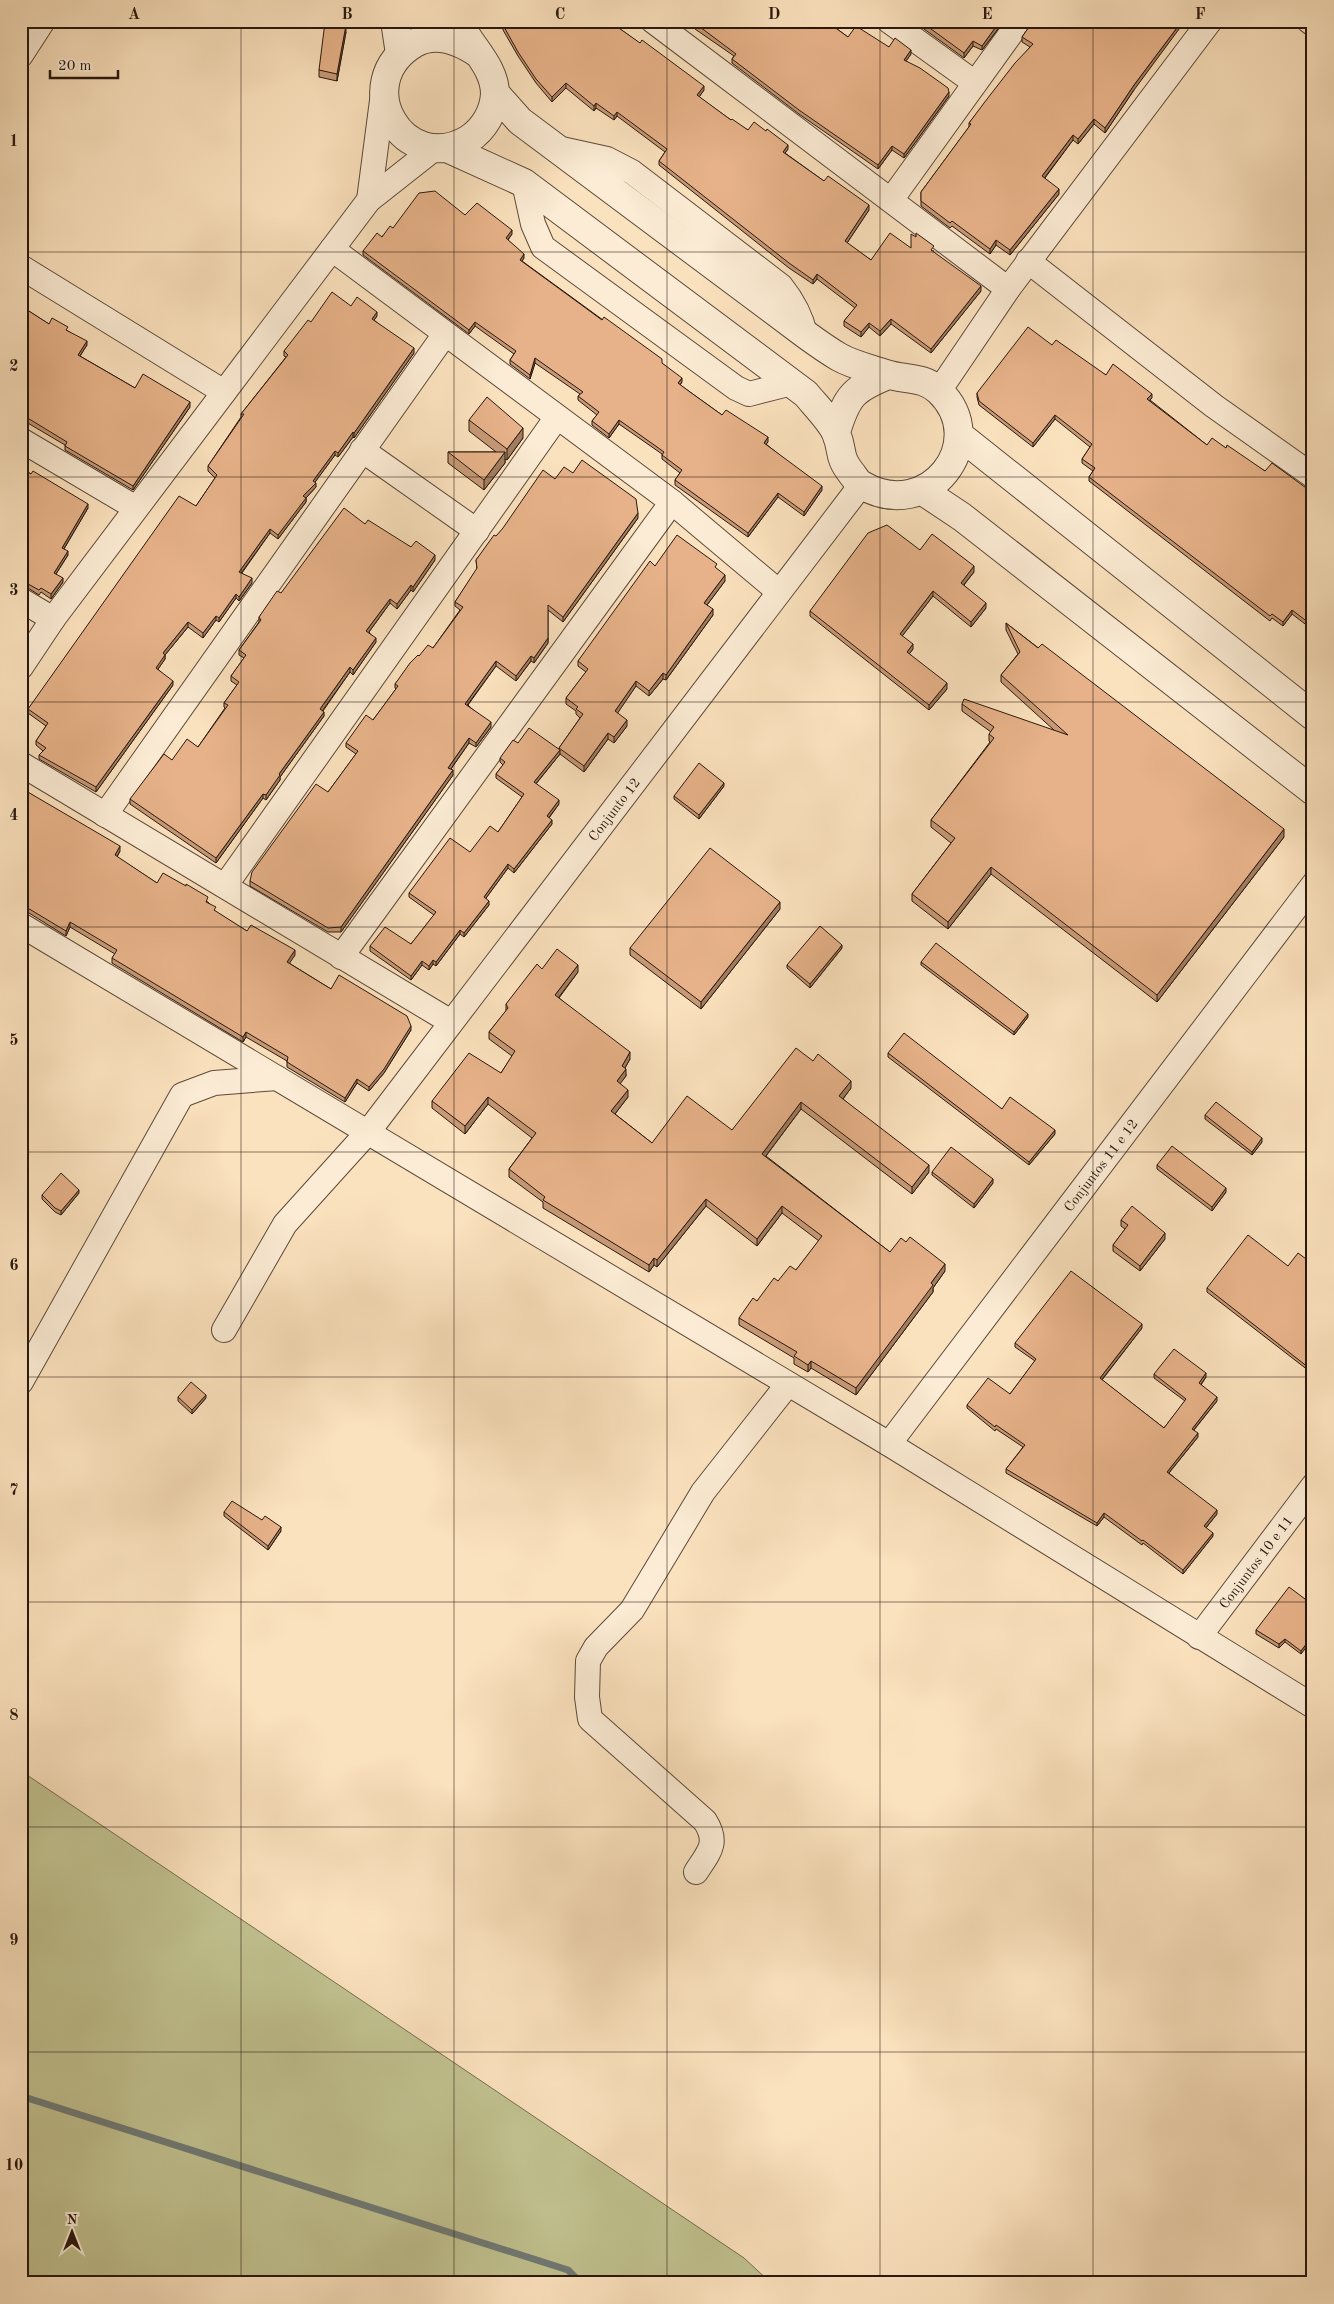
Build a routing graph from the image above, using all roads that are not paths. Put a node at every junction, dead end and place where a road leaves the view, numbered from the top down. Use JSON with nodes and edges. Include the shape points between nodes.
{"nodes":[{"id":1,"x":43,"y":21,"type":"edge"},
{"id":2,"x":395,"y":21,"type":"edge"},
{"id":3,"x":459,"y":21,"type":"edge"},
{"id":4,"x":652,"y":21,"type":"edge"},
{"id":5,"x":889,"y":21,"type":"edge"},
{"id":6,"x":1020,"y":21,"type":"edge"},
{"id":7,"x":1210,"y":21,"type":"edge"},
{"id":8,"x":1309,"y":21,"type":"edge"},
{"id":9,"x":1313,"y":24,"type":"edge"},
{"id":10,"x":400,"y":54,"type":"junction"},
{"id":11,"x":478,"y":54,"type":"junction"},
{"id":12,"x":21,"y":55,"type":"edge"},
{"id":13,"x":975,"y":83,"type":"junction"},
{"id":14,"x":383,"y":93,"type":"junction"},
{"id":15,"x":495,"y":93,"type":"junction"},
{"id":16,"x":441,"y":148,"type":"junction"},
{"id":17,"x":524,"y":183,"type":"junction"},
{"id":18,"x":369,"y":200,"type":"junction"},
{"id":19,"x":890,"y":200,"type":"junction"},
{"id":20,"x":332,"y":249,"type":"junction"},
{"id":21,"x":1028,"y":261,"type":"junction"},
{"id":22,"x":21,"y":267,"type":"edge"},
{"id":23,"x":1008,"y":289,"type":"junction"},
{"id":24,"x":445,"y":334,"type":"junction"},
{"id":25,"x":888,"y":375,"type":"junction"},
{"id":26,"x":792,"y":383,"type":"junction"},
{"id":27,"x":939,"y":391,"type":"junction"},
{"id":28,"x":224,"y":392,"type":"junction"},
{"id":29,"x":557,"y":417,"type":"junction"},
{"id":30,"x":836,"y":432,"type":"junction"},
{"id":31,"x":959,"y":435,"type":"junction"},
{"id":32,"x":21,"y":440,"type":"edge"},
{"id":33,"x":362,"y":450,"type":"junction"},
{"id":34,"x":1313,"y":476,"type":"edge"},
{"id":35,"x":861,"y":485,"type":"junction"},
{"id":36,"x":923,"y":491,"type":"junction"},
{"id":37,"x":672,"y":502,"type":"junction"},
{"id":38,"x":136,"y":508,"type":"junction"},
{"id":39,"x":477,"y":531,"type":"junction"},
{"id":40,"x":779,"y":592,"type":"junction"},
{"id":41,"x":21,"y":600,"type":"edge"},
{"id":42,"x":53,"y":619,"type":"junction"},
{"id":43,"x":21,"y":667,"type":"edge"},
{"id":44,"x":1313,"y":716,"type":"edge"},
{"id":45,"x":21,"y":764,"type":"edge"},
{"id":46,"x":1313,"y":791,"type":"edge"},
{"id":47,"x":105,"y":814,"type":"junction"},
{"id":48,"x":1313,"y":885,"type":"edge"},
{"id":49,"x":225,"y":886,"type":"junction"},
{"id":50,"x":21,"y":925,"type":"edge"},
{"id":51,"x":341,"y":957,"type":"junction"},
{"id":52,"x":451,"y":1022,"type":"junction"},
{"id":53,"x":277,"y":1078,"type":"junction"},
{"id":54,"x":368,"y":1132,"type":"junction"},
{"id":55,"x":224,"y":1330,"type":"dead end"},
{"id":56,"x":21,"y":1382,"type":"edge"},
{"id":57,"x":788,"y":1384,"type":"junction"},
{"id":58,"x":889,"y":1444,"type":"junction"},
{"id":59,"x":1313,"y":1486,"type":"edge"},
{"id":60,"x":1199,"y":1637,"type":"junction"},
{"id":61,"x":1313,"y":1706,"type":"edge"},
{"id":62,"x":696,"y":1872,"type":"dead end"}],
"edges":[{"from":1,"to":12,"type":"street"},
{"from":2,"to":10,"type":"street"},
{"from":3,"to":11,"type":"street"},
{"from":4,"to":19,"type":"street"},
{"from":5,"to":13,"type":"street"},
{"from":6,"to":13,"type":"street"},
{"from":7,"to":21,"type":"street"},
{"from":8,"to":9,"type":"street"},
{"from":10,"to":11,"type":"street","via":[[417,42],[439,37],[461,42]]},
{"from":10,"to":14,"type":"street","via":[[387,72]]},
{"from":11,"to":15,"type":"street","via":[[491,72]]},
{"from":13,"to":19,"type":"street"},
{"from":14,"to":16,"type":"street","via":[[387,113],[398,131],[415,143]]},
{"from":14,"to":18,"type":"street"},
{"from":15,"to":16,"type":"street","via":[[493,109],[475,135],[462,143]]},
{"from":15,"to":25,"type":"street","via":[[520,121],[805,334],[841,358]]},
{"from":16,"to":17,"type":"street"},
{"from":16,"to":18,"type":"street"},
{"from":17,"to":26,"type":"street"},
{"from":17,"to":26,"type":"street","via":[[533,224],[543,247],[736,388],[749,394]]},
{"from":18,"to":20,"type":"street"},
{"from":19,"to":23,"type":"street"},
{"from":20,"to":24,"type":"street"},
{"from":20,"to":28,"type":"street"},
{"from":21,"to":23,"type":"street"},
{"from":21,"to":34,"type":"street","via":[[1214,406]]},
{"from":22,"to":28,"type":"street"},
{"from":23,"to":27,"type":"street"},
{"from":24,"to":29,"type":"street"},
{"from":24,"to":33,"type":"street"},
{"from":25,"to":27,"type":"street","via":[[924,381]]},
{"from":25,"to":30,"type":"street","via":[[862,385],[844,406]]},
{"from":26,"to":30,"type":"street","via":[[806,394]]},
{"from":27,"to":31,"type":"street","via":[[954,411]]},
{"from":28,"to":38,"type":"street"},
{"from":29,"to":37,"type":"street"},
{"from":29,"to":39,"type":"street"},
{"from":30,"to":35,"type":"street","via":[[842,461]]},
{"from":31,"to":36,"type":"street","via":[[955,458],[942,477]]},
{"from":31,"to":44,"type":"street"},
{"from":32,"to":38,"type":"street"},
{"from":33,"to":39,"type":"street"},
{"from":33,"to":47,"type":"street"},
{"from":35,"to":36,"type":"street","via":[[891,496]]},
{"from":35,"to":40,"type":"street","name":"Conjunto 12"},
{"from":36,"to":46,"type":"street","via":[[962,517]]},
{"from":37,"to":40,"type":"street"},
{"from":37,"to":51,"type":"street"},
{"from":38,"to":42,"type":"street"},
{"from":39,"to":49,"type":"street"},
{"from":40,"to":52,"type":"street","name":"Conjunto 12"},
{"from":41,"to":42,"type":"street"},
{"from":42,"to":43,"type":"street"},
{"from":45,"to":47,"type":"street"},
{"from":47,"to":49,"type":"street"},
{"from":48,"to":58,"type":"street","name":"Conjuntos 11 e 12"},
{"from":49,"to":51,"type":"street"},
{"from":50,"to":53,"type":"street"},
{"from":51,"to":52,"type":"street"},
{"from":52,"to":54,"type":"street","name":"Conjunto 12"},
{"from":53,"to":54,"type":"street"},
{"from":53,"to":56,"type":"street","via":[[214,1083],[182,1096]]},
{"from":54,"to":55,"type":"street","name":"Conjunto 12","via":[[285,1224]]},
{"from":54,"to":57,"type":"street"},
{"from":57,"to":58,"type":"street"},
{"from":57,"to":62,"type":"street","via":[[703,1492],[632,1610],[596,1647],[588,1661],[590,1719],[704,1820],[712,1832],[712,1846]]},
{"from":58,"to":60,"type":"street"},
{"from":59,"to":60,"type":"street","name":"Conjuntos 10 e 11"},
{"from":60,"to":61,"type":"street"}]}
